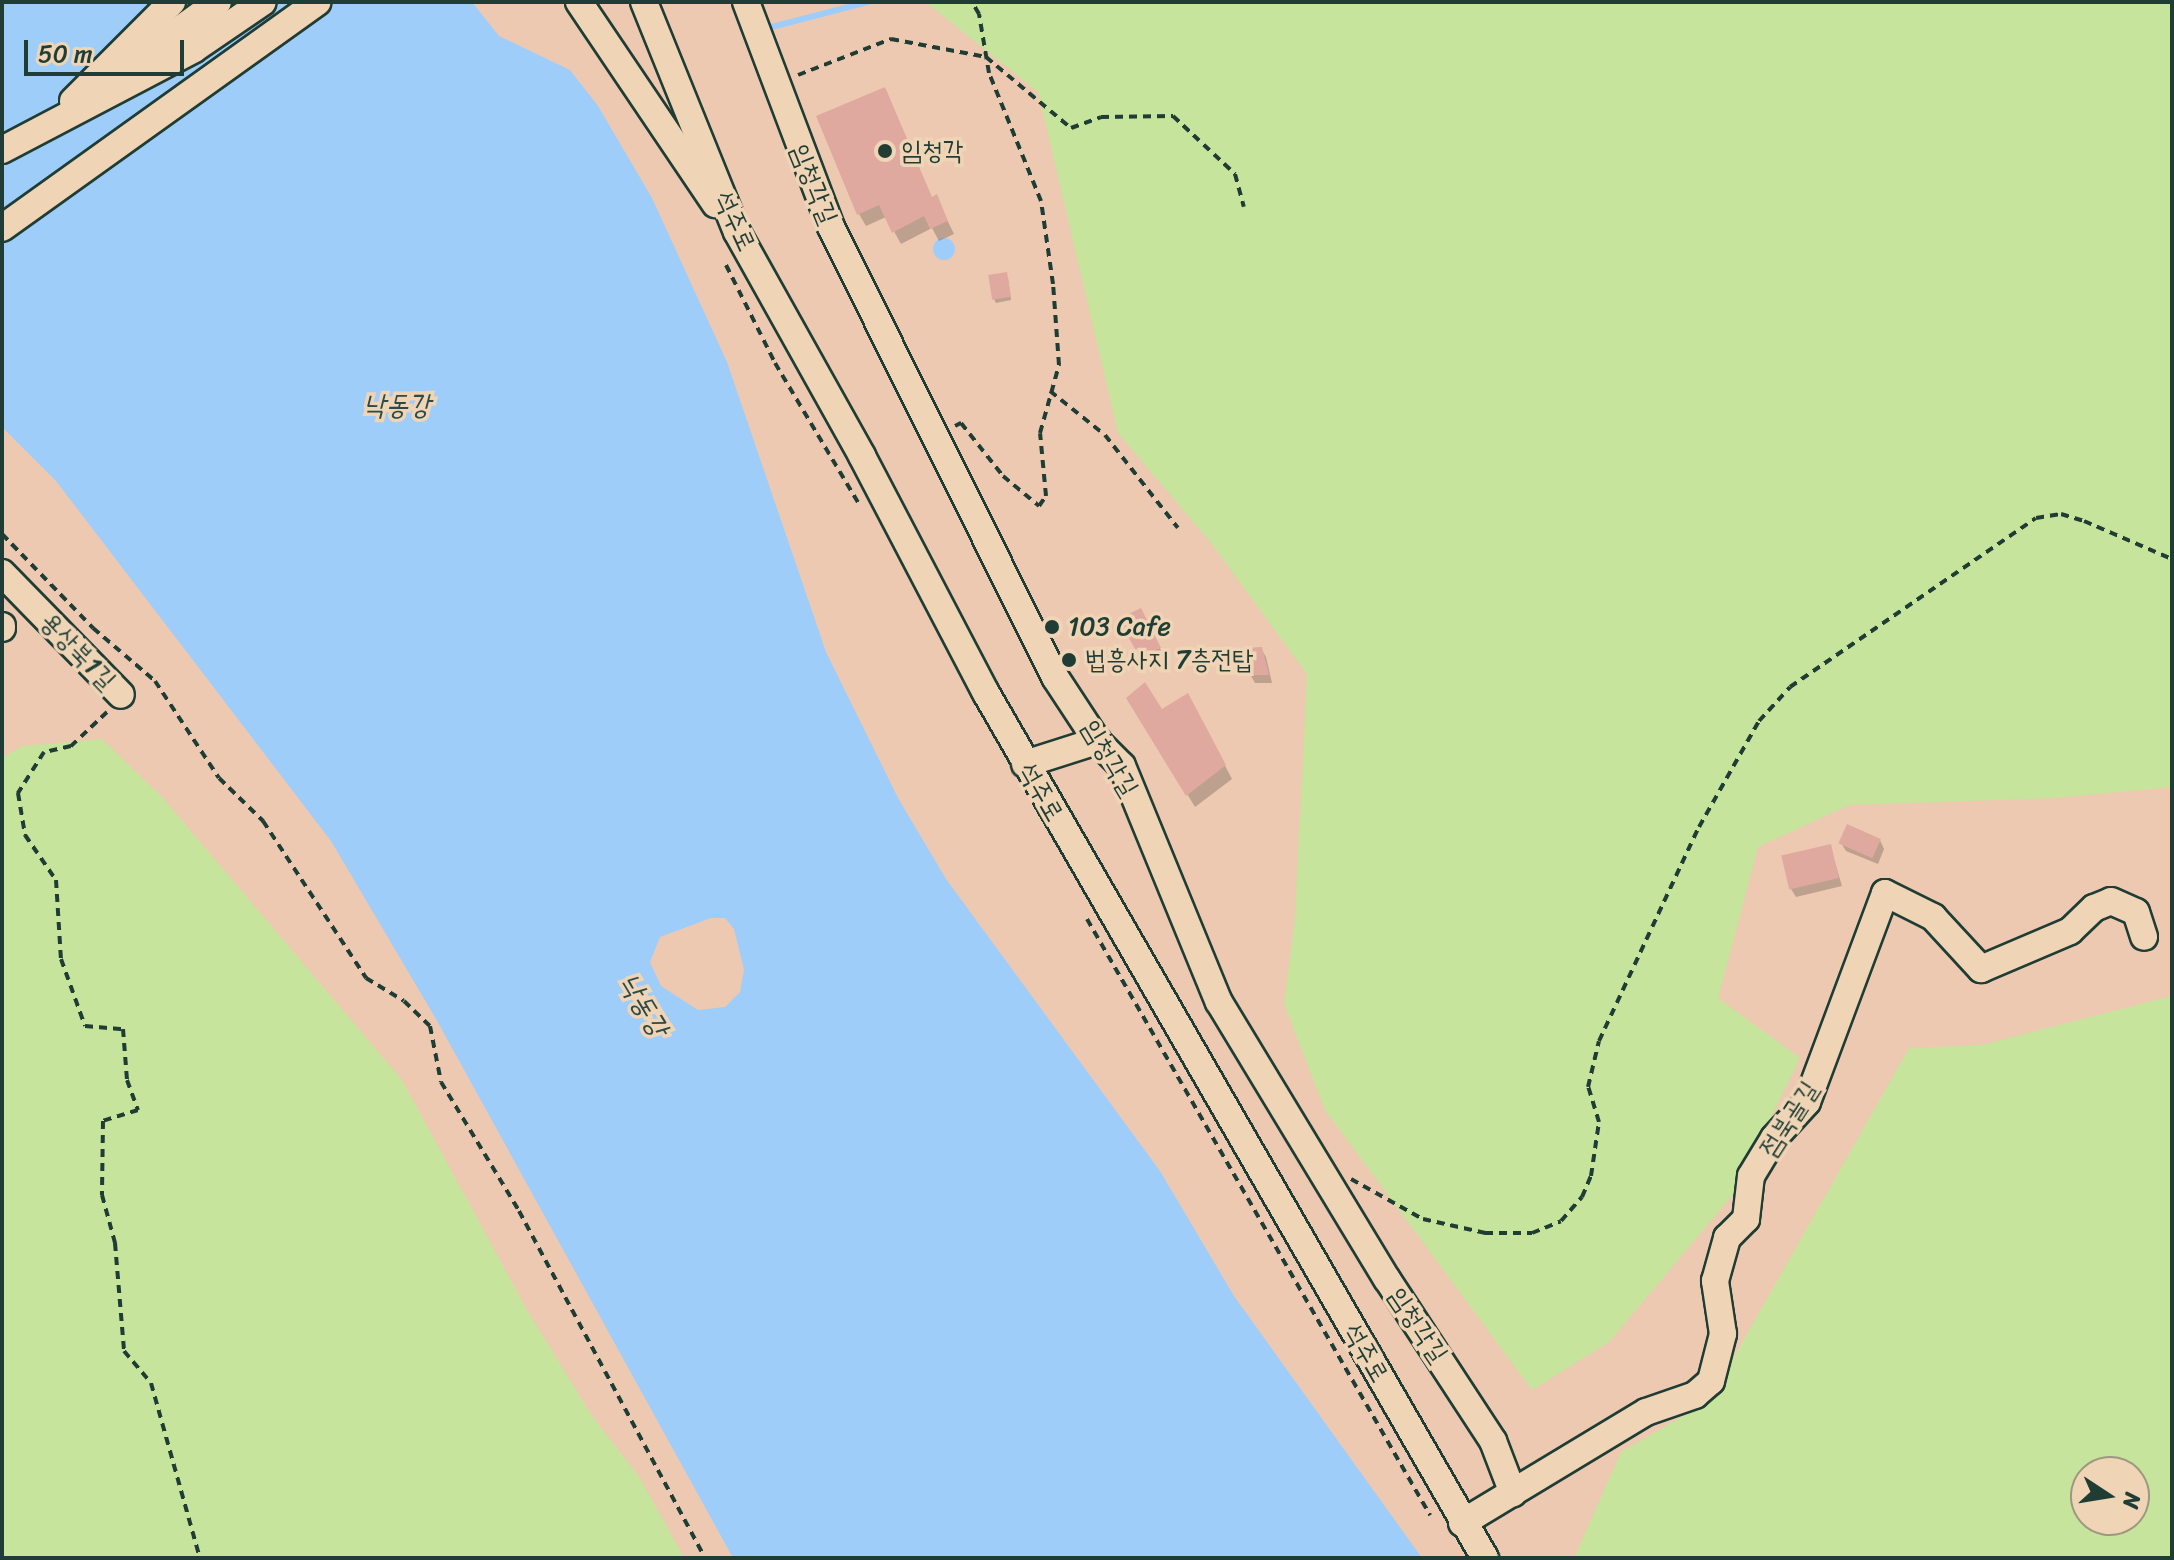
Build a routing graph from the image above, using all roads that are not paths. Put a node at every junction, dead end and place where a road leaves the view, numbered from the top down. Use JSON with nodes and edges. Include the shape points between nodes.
{"nodes":[{"id":1,"x":172,"y":2,"type":"edge"},
{"id":2,"x":218,"y":2,"type":"edge"},
{"id":3,"x":263,"y":2,"type":"edge"},
{"id":4,"x":318,"y":2,"type":"edge"},
{"id":5,"x":579,"y":2,"type":"edge"},
{"id":6,"x":644,"y":2,"type":"edge"},
{"id":7,"x":746,"y":2,"type":"edge"},
{"id":8,"x":57,"y":117,"type":"junction"},
{"id":9,"x":2,"y":150,"type":"edge"},
{"id":10,"x":2,"y":170,"type":"edge"},
{"id":11,"x":2,"y":228,"type":"edge"},
{"id":12,"x":737,"y":232,"type":"junction"},
{"id":13,"x":7,"y":582,"type":"edge"},
{"id":14,"x":121,"y":695,"type":"road end"},
{"id":15,"x":1097,"y":741,"type":"junction"},
{"id":16,"x":1025,"y":764,"type":"junction"},
{"id":17,"x":2144,"y":937,"type":"dead end"},
{"id":18,"x":1513,"y":1493,"type":"junction"},
{"id":19,"x":1462,"y":1523,"type":"junction"},
{"id":20,"x":1485,"y":1558,"type":"edge"}],
"edges":[{"from":1,"to":8,"type":"street"},
{"from":2,"to":8,"type":"street"},
{"from":3,"to":8,"type":"street","via":[[194,49]]},
{"from":4,"to":11,"type":"street"},
{"from":5,"to":12,"type":"street","via":[[674,149]]},
{"from":6,"to":12,"type":"street","name":"석주로"},
{"from":7,"to":15,"type":"street","name":"임청각길","via":[[773,85],[831,227],[1055,677]]},
{"from":8,"to":9,"type":"street"},
{"from":8,"to":10,"type":"street"},
{"from":12,"to":16,"type":"street","name":"석주로"},
{"from":13,"to":14,"type":"street","name":"용상북1길"},
{"from":15,"to":16,"type":"street"},
{"from":15,"to":18,"type":"street","name":"임청각길","via":[[1122,766],[1219,1002],[1493,1441]]},
{"from":16,"to":19,"type":"street","name":"석주로"},
{"from":17,"to":18,"type":"street","name":"점북골길","via":[[2136,912],[2111,901],[2094,908],[2070,931],[1981,969],[1933,917],[1885,893],[1807,1102],[1774,1138],[1751,1176],[1746,1219],[1727,1238],[1715,1281],[1723,1334],[1711,1381],[1695,1395],[1646,1412]]},
{"from":18,"to":19,"type":"street","name":"점북골길"},
{"from":19,"to":20,"type":"street","name":"석주로"}]}
